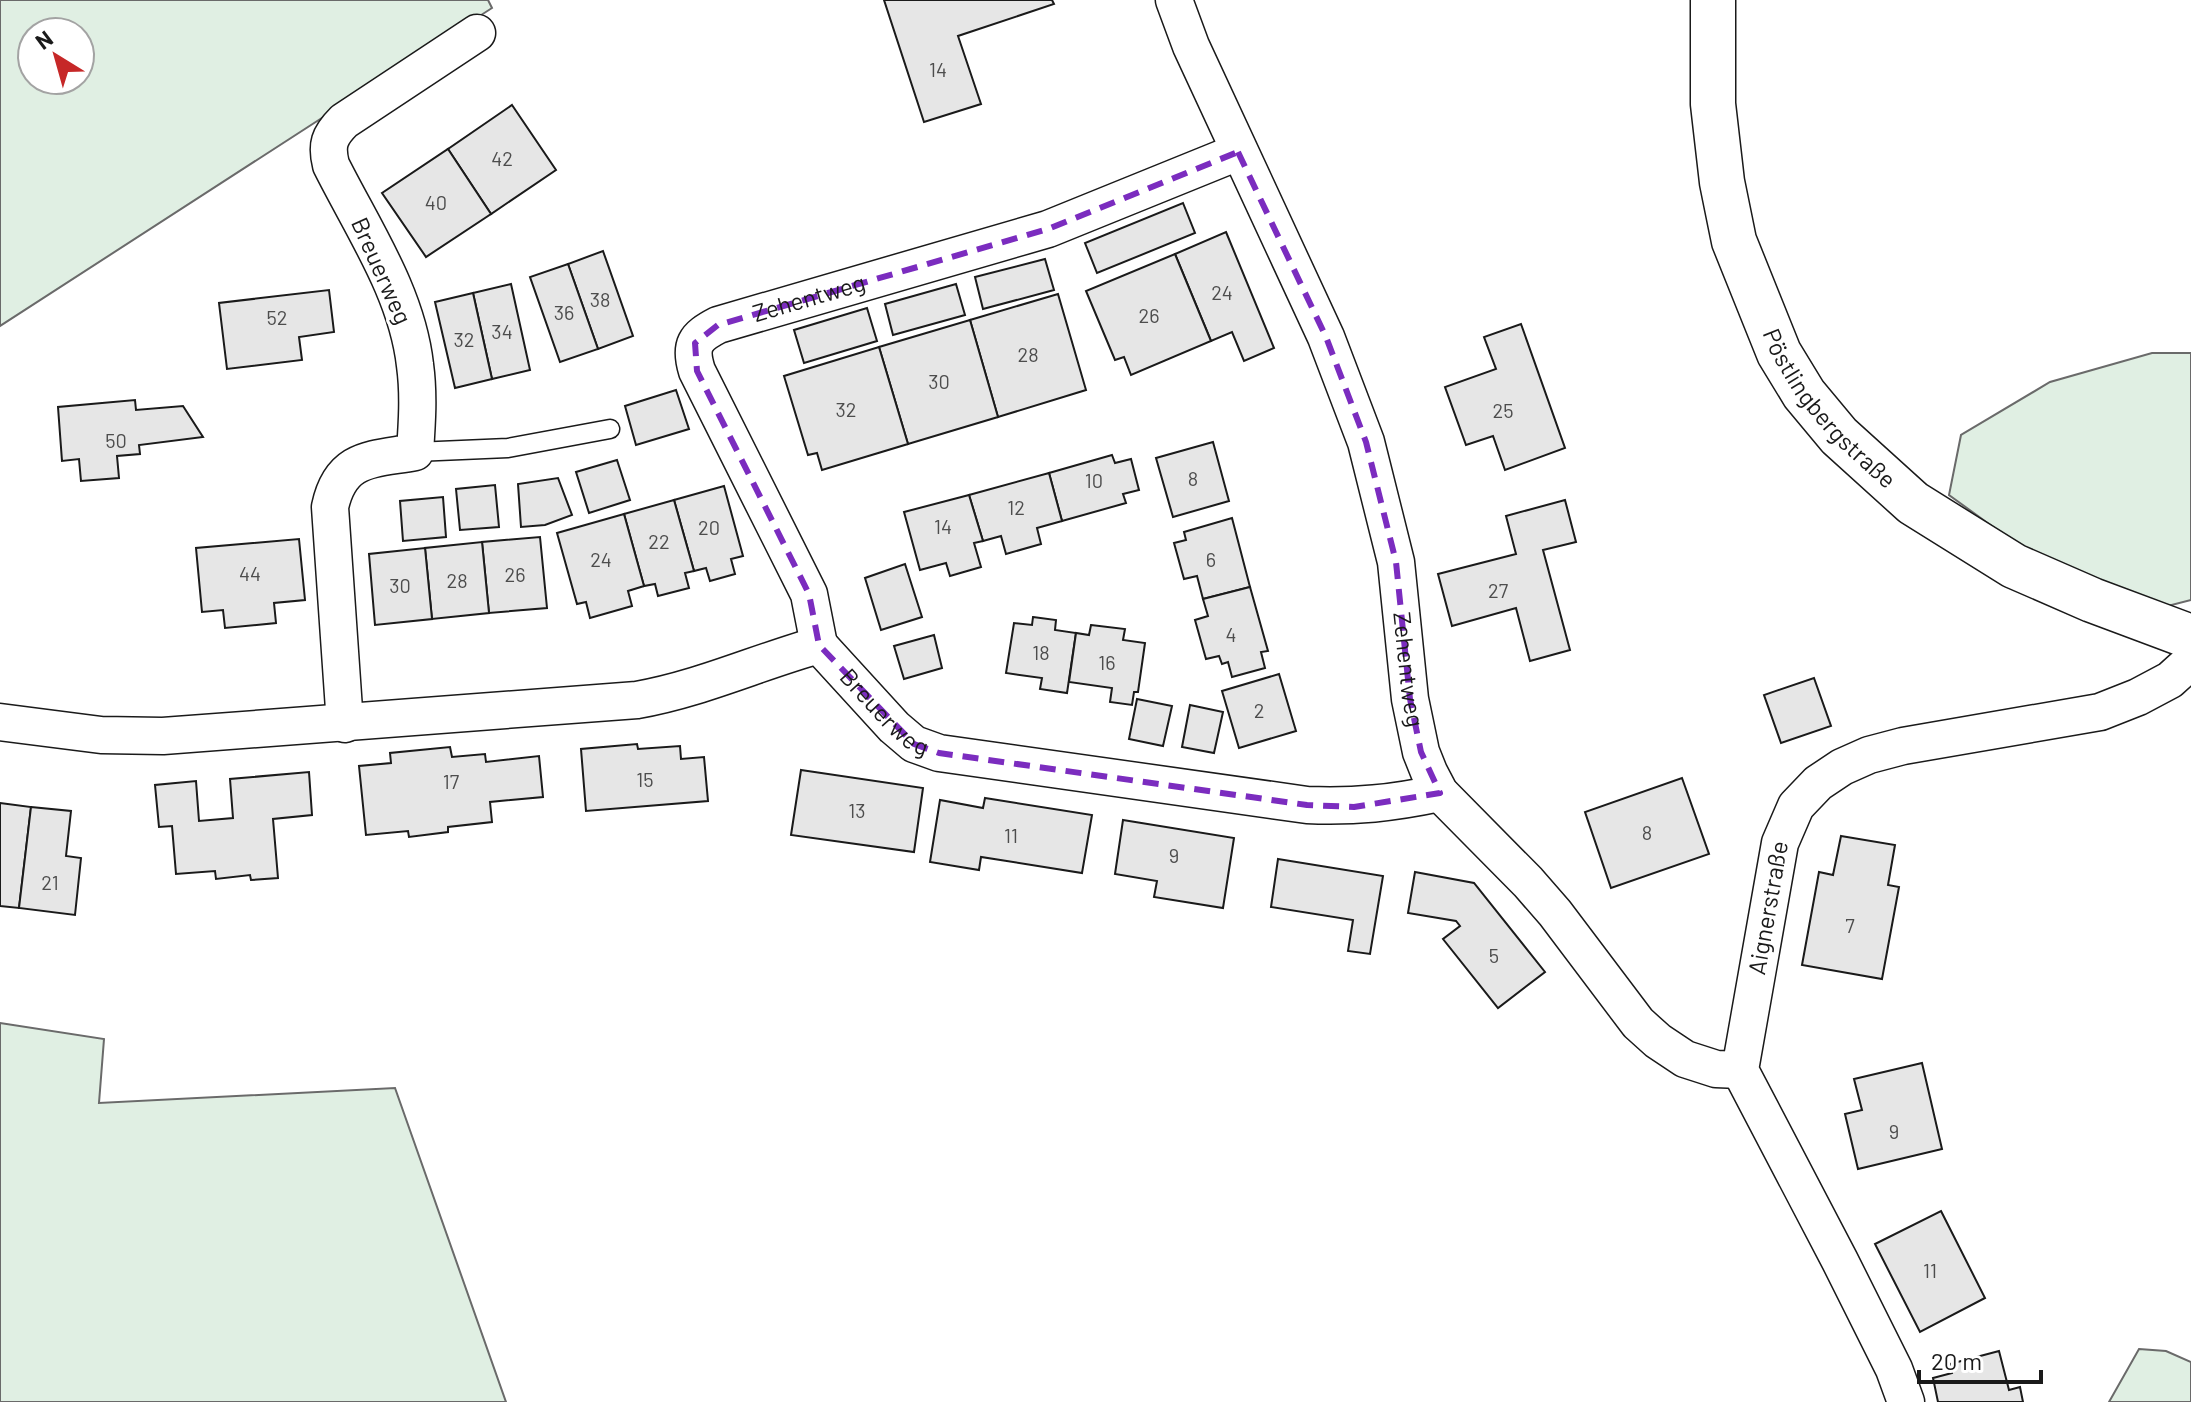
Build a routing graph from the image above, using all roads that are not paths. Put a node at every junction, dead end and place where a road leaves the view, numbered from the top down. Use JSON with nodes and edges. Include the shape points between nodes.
{"nodes":[{"id":1,"x":1174,"y":0,"type":"edge"},
{"id":2,"x":1713,"y":0,"type":"edge"},
{"id":3,"x":477,"y":33,"type":"dead end"},
{"id":4,"x":1238,"y":152,"type":"junction"},
{"id":5,"x":610,"y":429,"type":"dead end"},
{"id":6,"x":415,"y":452,"type":"junction"},
{"id":7,"x":2191,"y":637,"type":"edge"},
{"id":8,"x":819,"y":645,"type":"junction"},
{"id":9,"x":2191,"y":661,"type":"edge"},
{"id":10,"x":0,"y":722,"type":"edge"},
{"id":11,"x":345,"y":724,"type":"junction"},
{"id":12,"x":1440,"y":793,"type":"junction"},
{"id":13,"x":1740,"y":1070,"type":"junction"},
{"id":14,"x":1906,"y":1402,"type":"edge"}],
"edges":[{"from":1,"to":4,"type":"street","name":"Zehentweg"},
{"from":2,"to":7,"type":"main road","name":"Pöstlingbergstraße","via":[[1713,104],[1734,241],[1779,353],[1804,394],[1839,436],[1913,503],[2014,566]]},
{"from":3,"to":6,"type":"street","name":"Breuerweg","via":[[344,121],[326,147],[409,330],[418,397]]},
{"from":4,"to":8,"type":"street","name":"Zehentweg","via":[[1048,229],[703,333],[692,356],[697,371],[809,594]]},
{"from":4,"to":12,"type":"street","name":"Zehentweg","via":[[1326,337],[1366,442],[1396,562],[1412,713],[1421,752]]},
{"from":5,"to":6,"type":"lane","via":[[508,448]]},
{"from":6,"to":11,"type":"street","via":[[363,461],[334,486],[330,507]]},
{"from":8,"to":11,"type":"street","name":"Breuerweg","via":[[675,693],[637,700]]},
{"from":8,"to":12,"type":"street","name":"Breuerweg","via":[[894,727],[914,744],[939,753],[1307,805],[1354,807]]},
{"from":9,"to":13,"type":"street","name":"Aignerstraße","via":[[2170,680],[2100,712],[1903,746],[1869,755],[1818,783],[1796,806],[1780,843]]},
{"from":10,"to":11,"type":"street","name":"Breuerweg","via":[[101,735],[163,736]]},
{"from":12,"to":13,"type":"street","name":"Zehentweg","via":[[1528,882],[1638,1023],[1685,1059]]},
{"from":13,"to":14,"type":"street","via":[[1894,1369]]}]}
